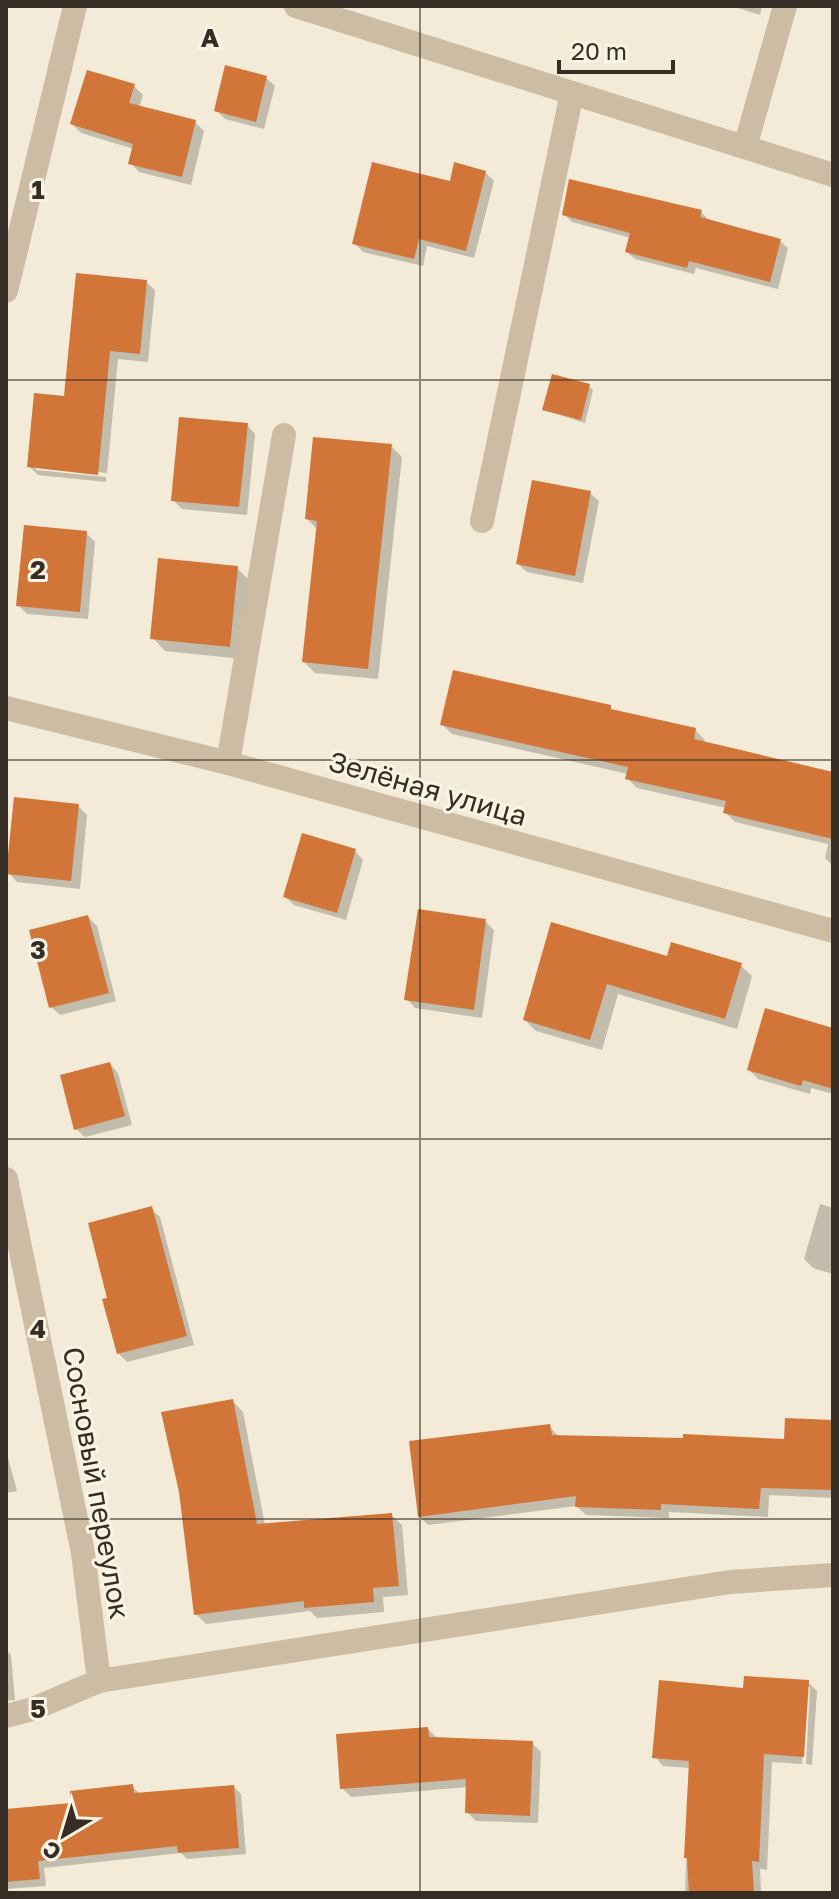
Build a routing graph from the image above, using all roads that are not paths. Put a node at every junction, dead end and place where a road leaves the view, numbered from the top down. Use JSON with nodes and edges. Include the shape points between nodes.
{"nodes":[{"id":1,"x":75,"y":6,"type":"edge"},
{"id":2,"x":296,"y":6,"type":"edge"},
{"id":3,"x":785,"y":6,"type":"edge"},
{"id":4,"x":572,"y":93,"type":"junction"},
{"id":5,"x":745,"y":147,"type":"junction"},
{"id":6,"x":833,"y":175,"type":"edge"},
{"id":7,"x":6,"y":291,"type":"edge"},
{"id":8,"x":284,"y":435,"type":"dead end"},
{"id":9,"x":482,"y":521,"type":"dead end"},
{"id":10,"x":6,"y":708,"type":"edge"},
{"id":11,"x":228,"y":763,"type":"junction"},
{"id":12,"x":833,"y":931,"type":"edge"},
{"id":13,"x":6,"y":1179,"type":"edge"},
{"id":14,"x":833,"y":1575,"type":"edge"},
{"id":15,"x":99,"y":1681,"type":"junction"},
{"id":16,"x":6,"y":1716,"type":"edge"}],
"edges":[{"from":1,"to":7,"type":"street"},
{"from":2,"to":4,"type":"street"},
{"from":3,"to":5,"type":"street"},
{"from":4,"to":5,"type":"street"},
{"from":4,"to":9,"type":"street"},
{"from":5,"to":6,"type":"street"},
{"from":8,"to":11,"type":"street"},
{"from":10,"to":11,"type":"street","name":"Зелёная улица"},
{"from":11,"to":12,"type":"street","name":"Зелёная улица"},
{"from":13,"to":15,"type":"street","name":"Сосновый переулок","via":[[75,1508]]},
{"from":14,"to":15,"type":"street","via":[[730,1582]]},
{"from":15,"to":16,"type":"street"}]}
